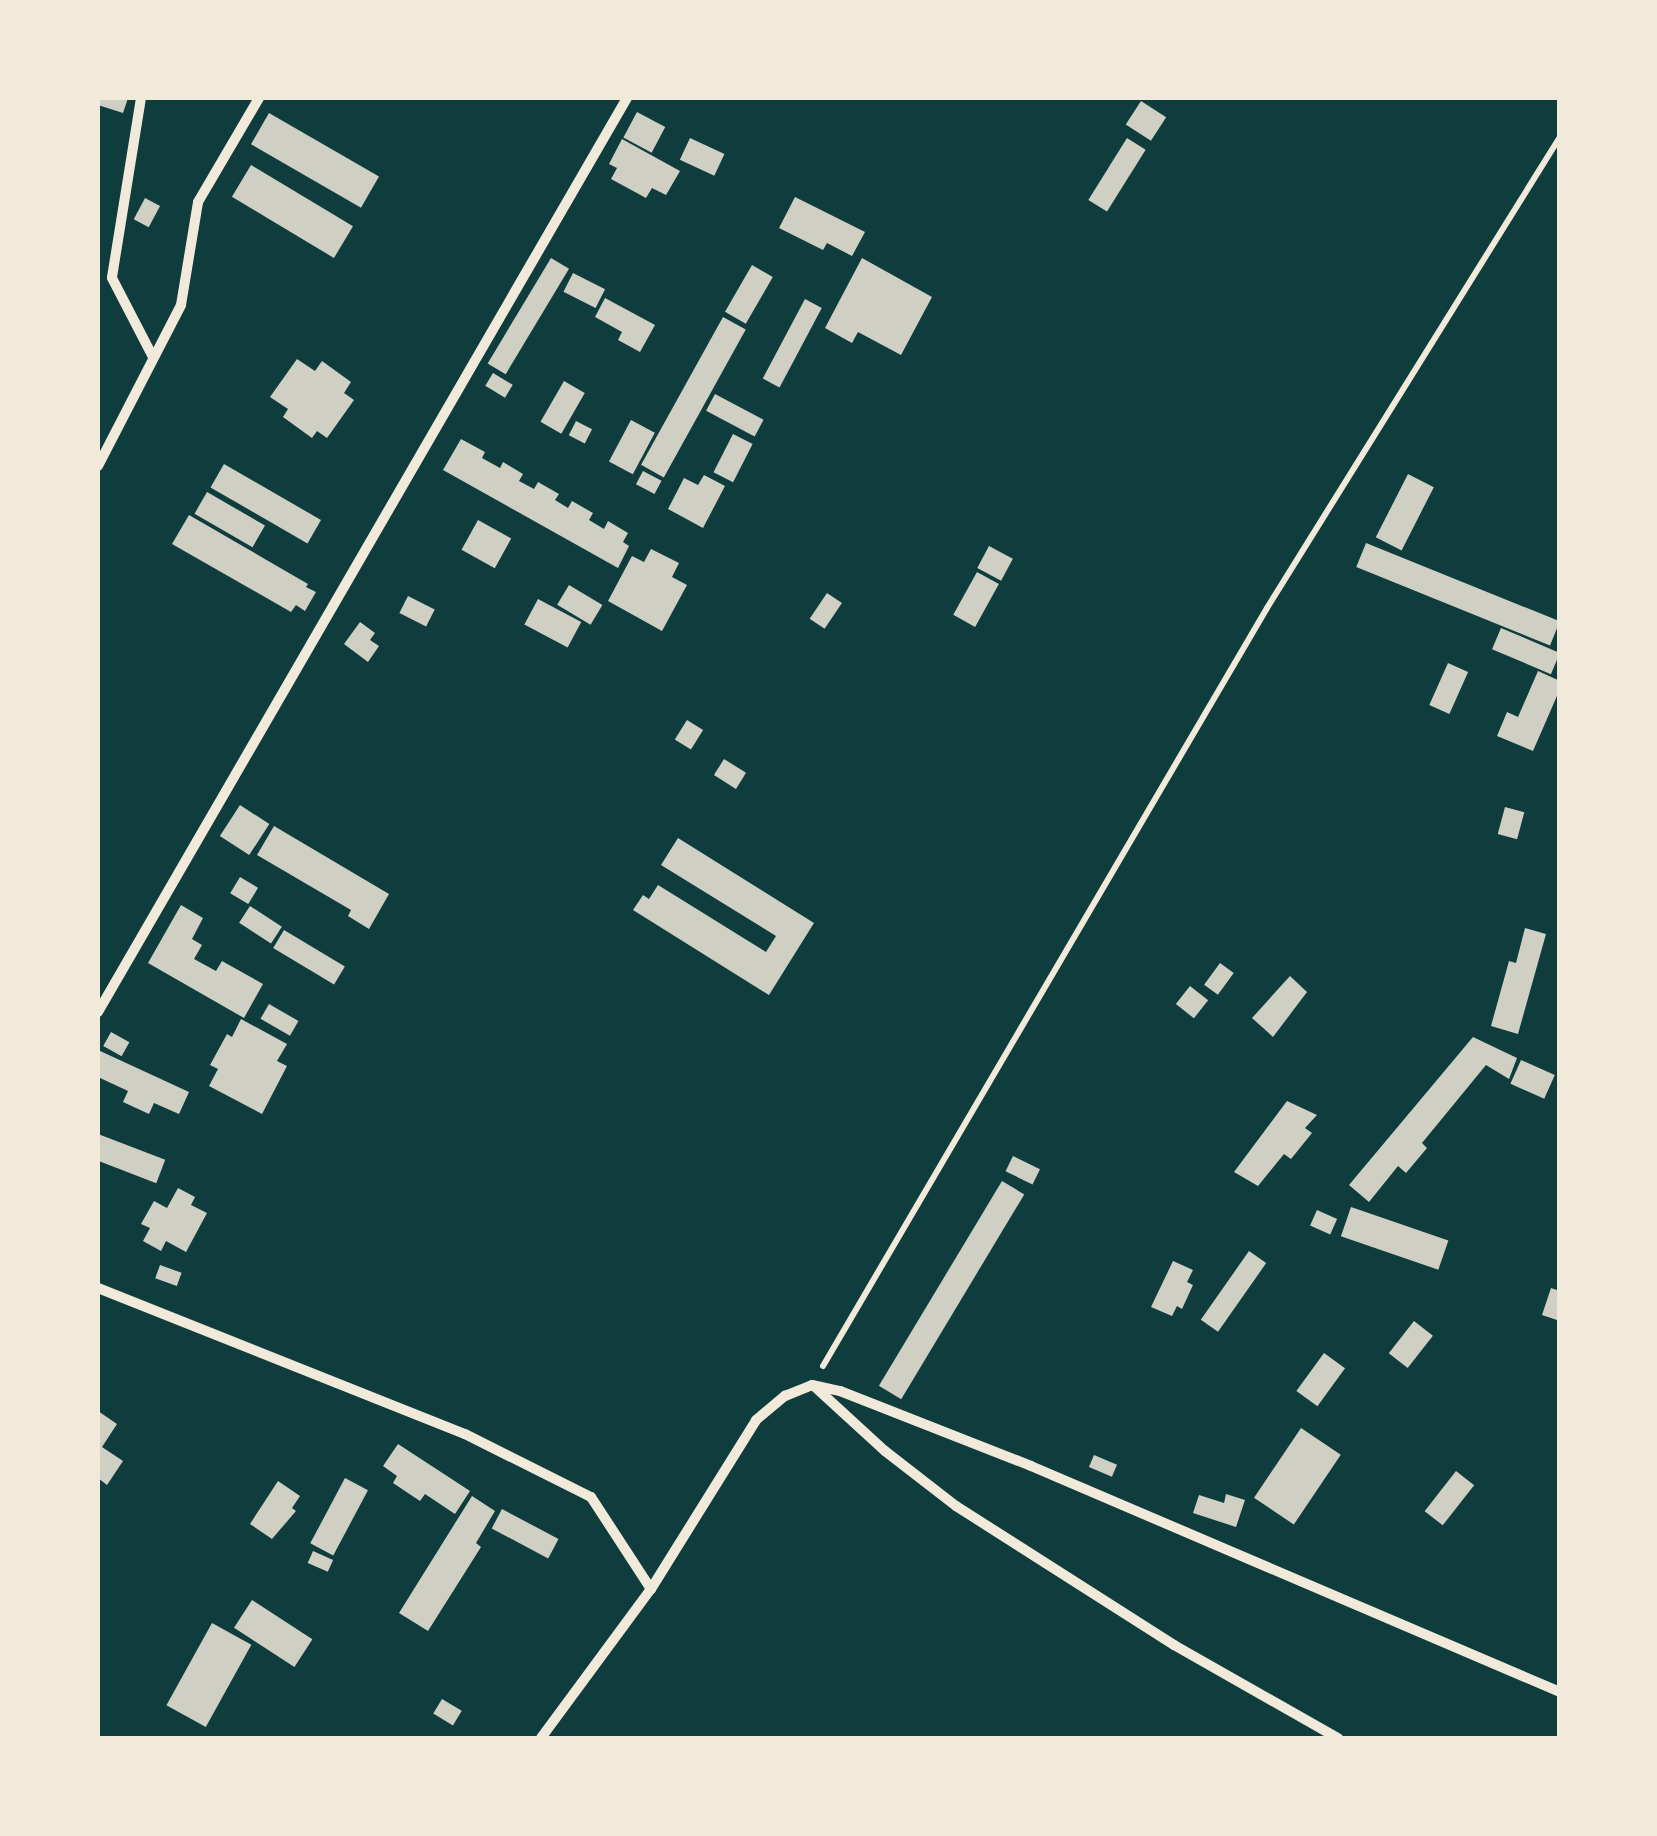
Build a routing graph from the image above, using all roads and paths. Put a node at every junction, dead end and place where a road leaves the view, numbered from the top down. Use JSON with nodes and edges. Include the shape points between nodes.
{"nodes":[{"id":1,"x":141,"y":98,"type":"edge"},
{"id":2,"x":259,"y":98,"type":"edge"},
{"id":3,"x":628,"y":98,"type":"edge"},
{"id":4,"x":1560,"y":137,"type":"edge"},
{"id":5,"x":152,"y":357,"type":"junction"},
{"id":6,"x":98,"y":466,"type":"edge"},
{"id":7,"x":98,"y":1012,"type":"edge"},
{"id":8,"x":98,"y":1288,"type":"edge"},
{"id":9,"x":812,"y":1384,"type":"junction"},
{"id":10,"x":651,"y":1589,"type":"junction"},
{"id":11,"x":1560,"y":1692,"type":"edge"},
{"id":12,"x":541,"y":1738,"type":"edge"},
{"id":13,"x":1338,"y":1738,"type":"edge"}],
"edges":[{"from":1,"to":5,"type":"street","via":[[112,278]]},
{"from":2,"to":5,"type":"street","via":[[198,202],[181,304]]},
{"from":3,"to":7,"type":"street"},
{"from":4,"to":9,"type":"path","via":[[1266,608]]},
{"from":5,"to":6,"type":"street"},
{"from":8,"to":10,"type":"street","via":[[465,1434],[591,1497]]},
{"from":9,"to":10,"type":"street","via":[[756,1420]]},
{"from":9,"to":11,"type":"street","via":[[1031,1466]]},
{"from":9,"to":13,"type":"street","via":[[956,1506],[1174,1645]]},
{"from":10,"to":12,"type":"street"}]}
